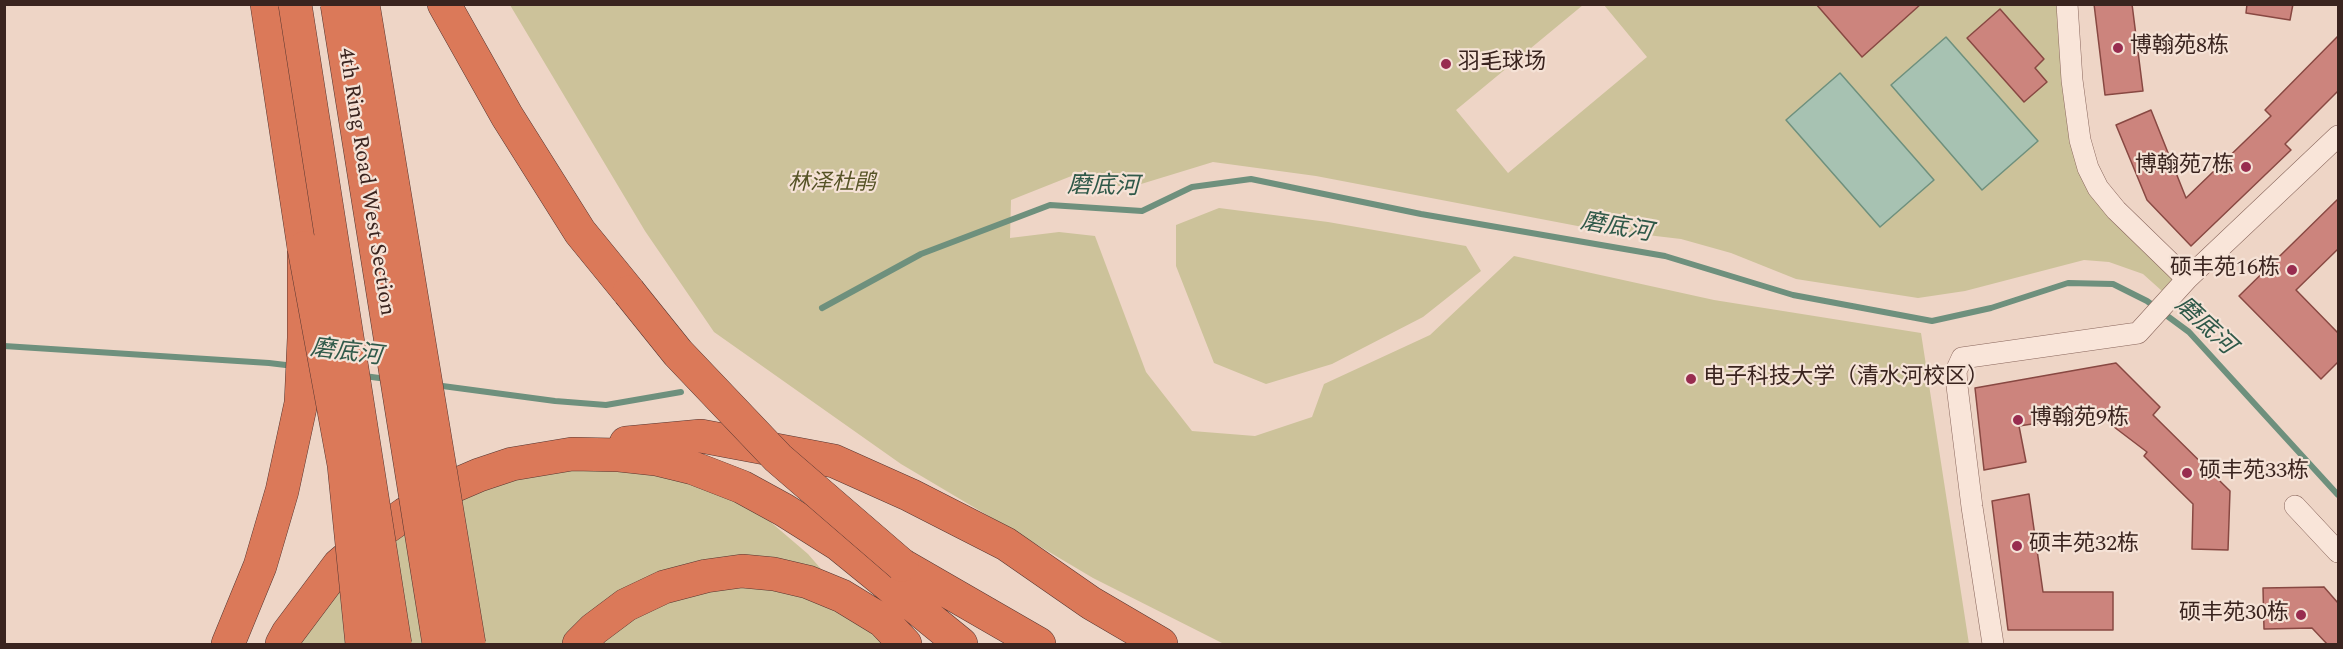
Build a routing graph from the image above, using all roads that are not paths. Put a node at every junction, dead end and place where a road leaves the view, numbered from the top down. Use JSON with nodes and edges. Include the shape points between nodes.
{"nodes":[{"id":1,"x":267,"y":4,"type":"edge"},
{"id":2,"x":295,"y":4,"type":"edge"},
{"id":3,"x":337,"y":4,"type":"edge"},
{"id":4,"x":363,"y":4,"type":"edge"},
{"id":5,"x":444,"y":4,"type":"edge"},
{"id":6,"x":2067,"y":4,"type":"edge"},
{"id":7,"x":2338,"y":136,"type":"edge"},
{"id":8,"x":304,"y":248,"type":"junction"},
{"id":9,"x":2182,"y":284,"type":"junction"},
{"id":10,"x":521,"y":463,"type":"junction"},
{"id":11,"x":2295,"y":506,"type":"dead end"},
{"id":12,"x":2338,"y":552,"type":"edge"},
{"id":13,"x":902,"y":565,"type":"junction"},
{"id":14,"x":228,"y":645,"type":"edge"},
{"id":15,"x":282,"y":645,"type":"edge"},
{"id":16,"x":362,"y":645,"type":"edge"},
{"id":17,"x":395,"y":645,"type":"edge"},
{"id":18,"x":439,"y":645,"type":"edge"},
{"id":19,"x":469,"y":645,"type":"edge"},
{"id":20,"x":579,"y":645,"type":"edge"},
{"id":21,"x":905,"y":645,"type":"edge"},
{"id":22,"x":962,"y":645,"type":"edge"},
{"id":23,"x":1013,"y":645,"type":"edge"},
{"id":24,"x":1039,"y":645,"type":"edge"},
{"id":25,"x":1161,"y":645,"type":"edge"},
{"id":26,"x":1993,"y":645,"type":"edge"}],
"edges":[{"from":1,"to":8,"type":"highway"},
{"from":2,"to":17,"type":"highway","name":"4th Ring Road West Section","bridge":true},
{"from":3,"to":18,"type":"highway","name":"4th Ring Road West Section","bridge":true},
{"from":4,"to":19,"type":"highway","bridge":true},
{"from":5,"to":13,"type":"highway","bridge":true,"via":[[507,116],[580,232],[678,353],[778,458]]},
{"from":6,"to":9,"type":"street","via":[[2072,80],[2088,168],[2098,188]]},
{"from":7,"to":9,"type":"street"},
{"from":8,"to":14,"type":"highway","bridge":true,"via":[[301,403],[282,491],[260,566]]},
{"from":8,"to":16,"type":"highway","bridge":true,"via":[[344,465]]},
{"from":9,"to":26,"type":"street","via":[[2138,333],[1962,358],[1956,371]]},
{"from":10,"to":15,"type":"highway","via":[[451,487],[366,542],[339,565]]},
{"from":10,"to":22,"type":"highway","via":[[572,454],[656,459],[742,487],[838,544]]},
{"from":10,"to":25,"type":"highway","via":[[605,445],[701,436],[834,461],[1006,544],[1091,603]]},
{"from":11,"to":12,"type":"street"},
{"from":13,"to":23,"type":"highway"},
{"from":13,"to":24,"type":"highway"},
{"from":20,"to":21,"type":"highway","via":[[626,605],[664,587],[742,572],[808,582],[842,596],[883,621]]}]}
